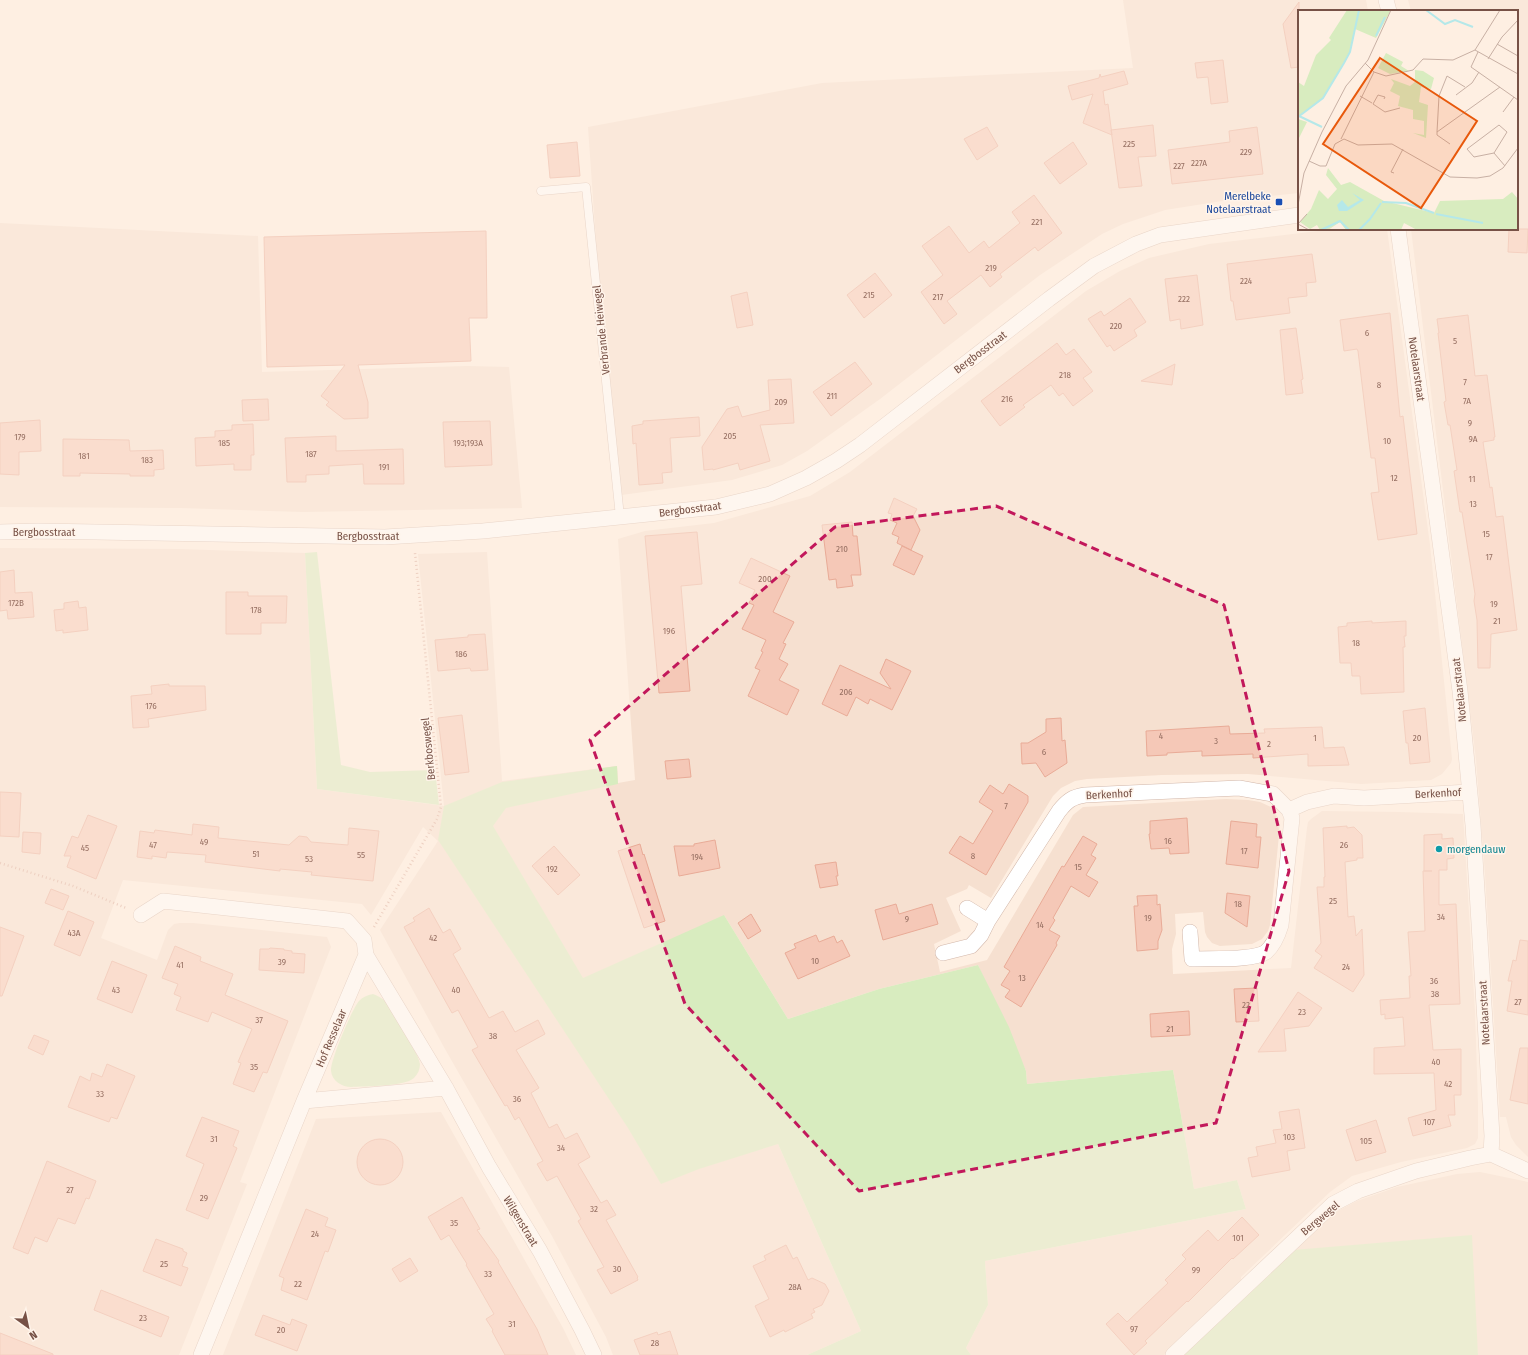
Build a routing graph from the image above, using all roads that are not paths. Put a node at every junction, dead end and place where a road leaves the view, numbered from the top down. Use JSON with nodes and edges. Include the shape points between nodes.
{"nodes":[{"id":1,"x":1386,"y":0,"type":"edge"},
{"id":2,"x":1389,"y":10,"type":"edge"},
{"id":3,"x":541,"y":191,"type":"dead end"},
{"id":4,"x":1298,"y":216,"type":"edge"},
{"id":5,"x":1398,"y":230,"type":"edge"},
{"id":6,"x":620,"y":517,"type":"junction"},
{"id":7,"x":0,"y":532,"type":"edge"},
{"id":8,"x":1469,"y":792,"type":"junction"},
{"id":9,"x":1289,"y":810,"type":"junction"},
{"id":10,"x":967,"y":908,"type":"dead end"},
{"id":11,"x":140,"y":915,"type":"road end"},
{"id":12,"x":988,"y":921,"type":"junction"},
{"id":13,"x":1190,"y":932,"type":"dead end"},
{"id":14,"x":943,"y":953,"type":"dead end"},
{"id":15,"x":366,"y":955,"type":"junction"},
{"id":16,"x":446,"y":1088,"type":"junction"},
{"id":17,"x":304,"y":1101,"type":"junction"},
{"id":18,"x":1491,"y":1154,"type":"junction"},
{"id":19,"x":1528,"y":1171,"type":"edge"},
{"id":20,"x":201,"y":1355,"type":"edge"},
{"id":21,"x":594,"y":1355,"type":"edge"},
{"id":22,"x":1173,"y":1355,"type":"edge"}],
"edges":[{"from":1,"to":2,"type":"street"},
{"from":3,"to":6,"type":"lane","name":"Verbrande Heiwegel","via":[[586,187]]},
{"from":4,"to":6,"type":"street","name":"Bergbosstraat","via":[[1168,234],[1136,244],[1094,266],[860,444],[806,478],[770,494],[716,507]]},
{"from":5,"to":8,"type":"street","name":"Notelaarstraat","via":[[1460,691]]},
{"from":6,"to":7,"type":"street","name":"Bergbosstraat","via":[[413,536]]},
{"from":8,"to":9,"type":"street","name":"Berkenhof","via":[[1364,798],[1334,796],[1307,802]]},
{"from":8,"to":18,"type":"street","name":"Notelaarstraat","via":[[1492,1136]]},
{"from":9,"to":12,"type":"street","name":"Berkenhof","via":[[1273,794],[1239,788],[1075,796],[1059,811]]},
{"from":9,"to":13,"type":"street","via":[[1292,818],[1291,831],[1281,925],[1276,940],[1265,952],[1252,957],[1192,959]]},
{"from":10,"to":12,"type":"street"},
{"from":11,"to":15,"type":"street","via":[[163,900],[348,921],[364,940]]},
{"from":12,"to":14,"type":"street","name":"Berkenhof","via":[[981,935],[971,946]]},
{"from":15,"to":16,"type":"street","name":"Wilgenstraat"},
{"from":15,"to":17,"type":"street","name":"Hof Resselaar"},
{"from":16,"to":17,"type":"street"},
{"from":16,"to":21,"type":"street","name":"Wilgenstraat","via":[[540,1251]]},
{"from":17,"to":20,"type":"street","name":"Hof Resselaar"},
{"from":18,"to":19,"type":"street"},
{"from":18,"to":22,"type":"street","name":"Bergwegel","via":[[1416,1171],[1333,1204]]}]}
